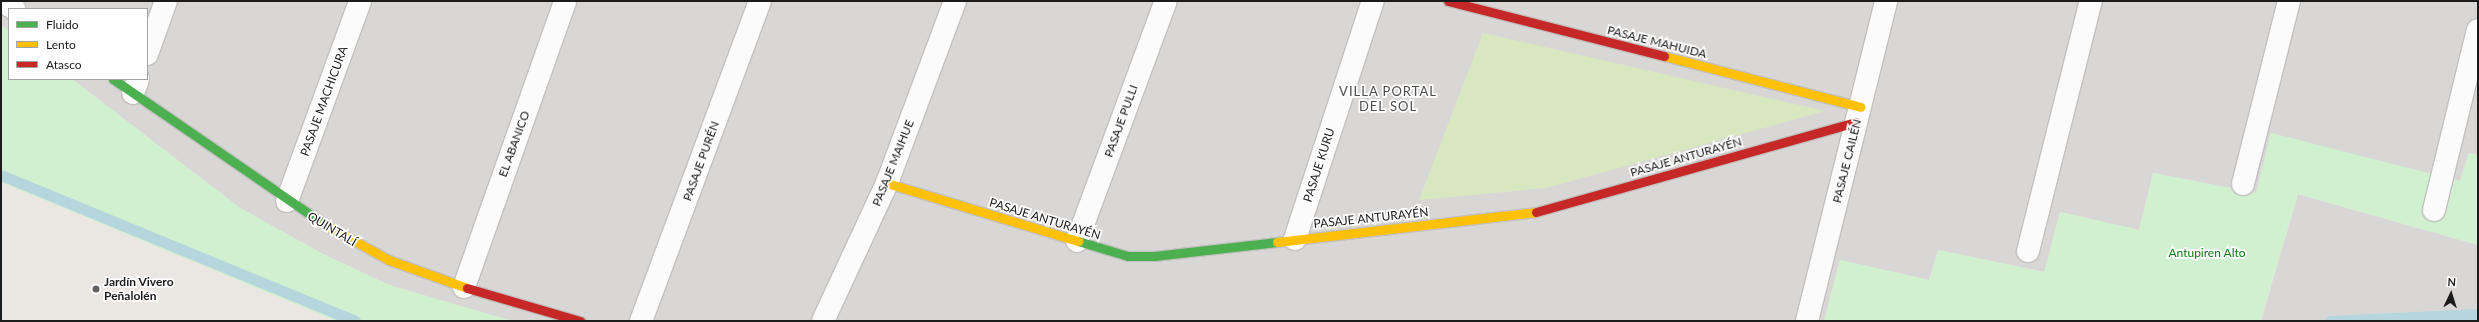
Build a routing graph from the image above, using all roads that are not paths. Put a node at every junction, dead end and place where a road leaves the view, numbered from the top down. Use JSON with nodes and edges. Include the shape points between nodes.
{"nodes":[{"id":1,"x":3,"y":1,"type":"edge"},
{"id":2,"x":166,"y":1,"type":"edge"},
{"id":3,"x":360,"y":1,"type":"edge"},
{"id":4,"x":565,"y":1,"type":"edge"},
{"id":5,"x":760,"y":1,"type":"edge"},
{"id":6,"x":955,"y":1,"type":"edge"},
{"id":7,"x":1166,"y":1,"type":"edge"},
{"id":8,"x":1372,"y":1,"type":"edge"},
{"id":9,"x":1448,"y":1,"type":"edge"},
{"id":10,"x":1886,"y":1,"type":"edge"},
{"id":11,"x":2091,"y":1,"type":"edge"},
{"id":12,"x":2289,"y":1,"type":"edge"},
{"id":13,"x":13,"y":8,"type":"edge"},
{"id":14,"x":2478,"y":30,"type":"edge"},
{"id":15,"x":148,"y":51,"type":"edge"},
{"id":16,"x":116,"y":80,"type":"edge"},
{"id":17,"x":136,"y":86,"type":"edge"},
{"id":18,"x":1858,"y":114,"type":"junction"},
{"id":19,"x":886,"y":183,"type":"junction"},
{"id":20,"x":2243,"y":184,"type":"dead end"},
{"id":21,"x":287,"y":202,"type":"junction"},
{"id":22,"x":2434,"y":210,"type":"dead end"},
{"id":23,"x":1295,"y":239,"type":"junction"},
{"id":24,"x":1077,"y":241,"type":"junction"},
{"id":25,"x":2028,"y":251,"type":"dead end"},
{"id":26,"x":464,"y":288,"type":"junction"},
{"id":27,"x":580,"y":321,"type":"edge"},
{"id":28,"x":641,"y":321,"type":"edge"},
{"id":29,"x":824,"y":321,"type":"edge"},
{"id":30,"x":1807,"y":321,"type":"edge"}],
"edges":[{"from":1,"to":13,"type":"street"},
{"from":2,"to":15,"type":"street"},
{"from":3,"to":21,"type":"street","name":"PASAJE MACHICURA"},
{"from":4,"to":26,"type":"street","name":"EL ABANICO"},
{"from":5,"to":28,"type":"street","name":"PASAJE PURÉN"},
{"from":6,"to":19,"type":"street","name":"PASAJE MAIHUE"},
{"from":7,"to":24,"type":"street","name":"PASAJE PULLI"},
{"from":8,"to":23,"type":"street","name":"PASAJE KURU"},
{"from":9,"to":18,"type":"street","name":"PASAJE MAHUIDA"},
{"from":10,"to":18,"type":"street","name":"PASAJE CAILÉN"},
{"from":11,"to":25,"type":"street"},
{"from":12,"to":20,"type":"street"},
{"from":14,"to":22,"type":"street"},
{"from":16,"to":17,"type":"street","name":"QUINTALÍ"},
{"from":17,"to":21,"type":"street","name":"QUINTALÍ"},
{"from":18,"to":23,"type":"street","name":"PASAJE ANTURAYÉN","via":[[1536,212]]},
{"from":18,"to":30,"type":"street","name":"PASAJE CAILÉN"},
{"from":19,"to":24,"type":"street","name":"PASAJE ANTURAYÉN"},
{"from":19,"to":29,"type":"street","name":"PASAJE MAIHUE"},
{"from":21,"to":26,"type":"street","name":"QUINTALÍ","via":[[389,260]]},
{"from":23,"to":24,"type":"street","name":"PASAJE ANTURAYÉN","via":[[1154,256],[1128,256]]},
{"from":26,"to":27,"type":"street","name":"QUINTALÍ"}]}
